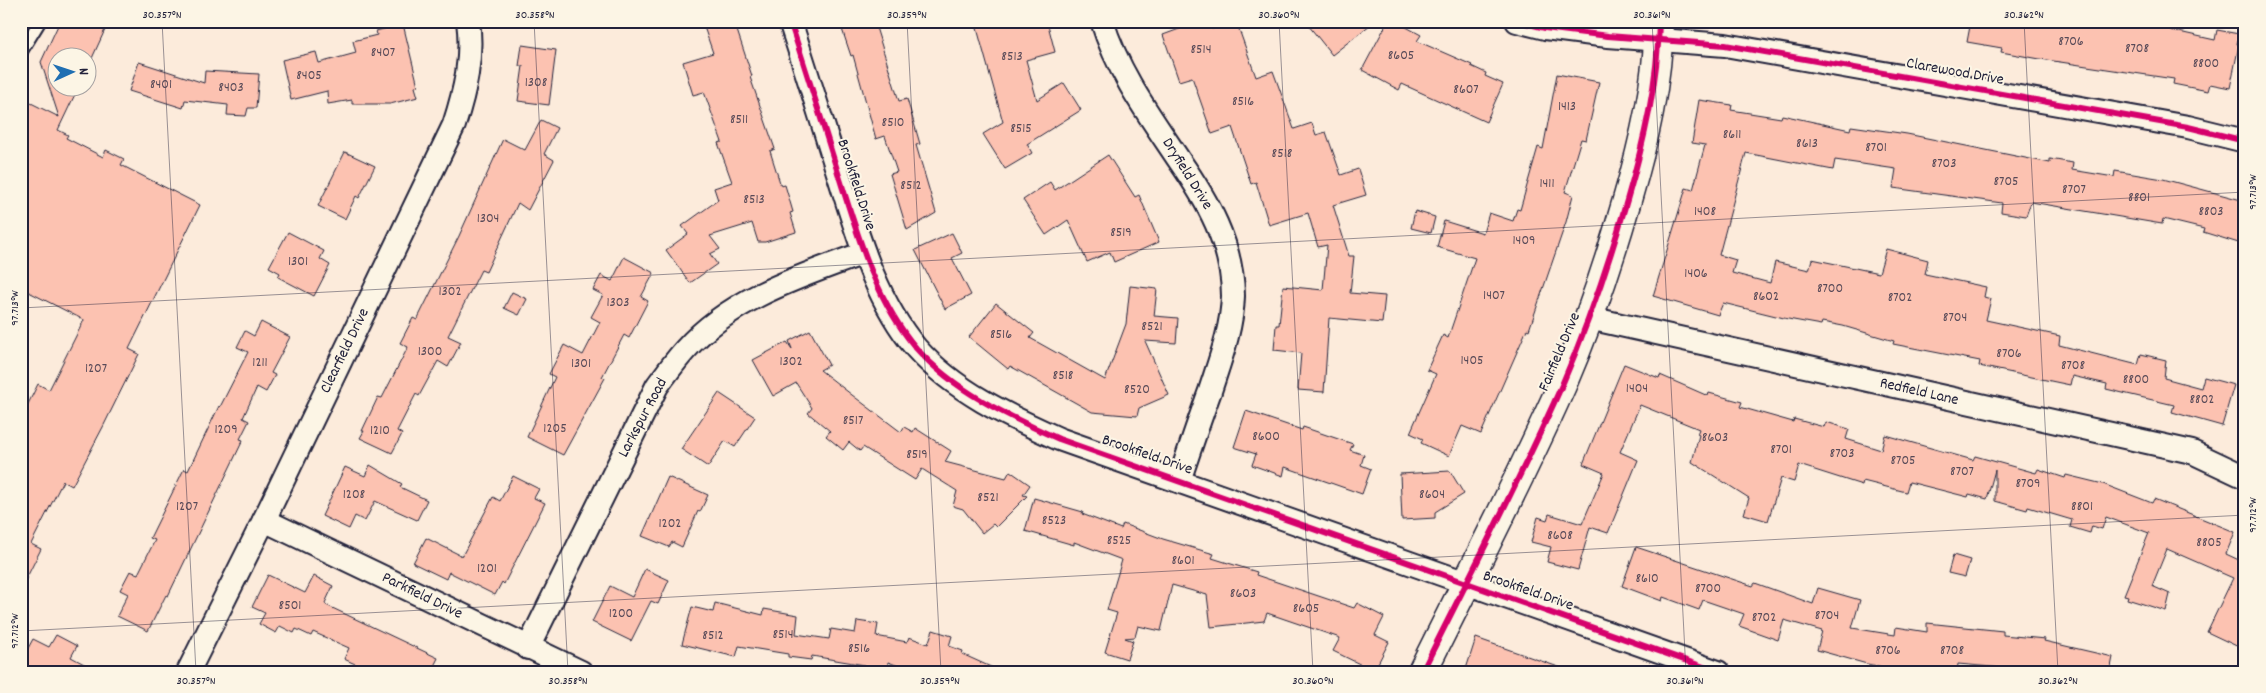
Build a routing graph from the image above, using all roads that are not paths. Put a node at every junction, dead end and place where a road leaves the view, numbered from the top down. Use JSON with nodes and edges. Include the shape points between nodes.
{"nodes":[{"id":1,"x":40,"y":21,"type":"edge"},
{"id":2,"x":468,"y":21,"type":"edge"},
{"id":3,"x":790,"y":21,"type":"edge"},
{"id":4,"x":1102,"y":21,"type":"edge"},
{"id":5,"x":1517,"y":21,"type":"edge"},
{"id":6,"x":1658,"y":30,"type":"edge"},
{"id":7,"x":21,"y":52,"type":"edge"},
{"id":8,"x":2245,"y":141,"type":"edge"},
{"id":9,"x":864,"y":253,"type":"junction"},
{"id":10,"x":1589,"y":318,"type":"junction"},
{"id":11,"x":2245,"y":477,"type":"edge"},
{"id":12,"x":1179,"y":481,"type":"junction"},
{"id":13,"x":264,"y":520,"type":"junction"},
{"id":14,"x":1466,"y":583,"type":"junction"},
{"id":15,"x":528,"y":648,"type":"junction"},
{"id":16,"x":188,"y":672,"type":"edge"},
{"id":17,"x":581,"y":672,"type":"edge"},
{"id":18,"x":1422,"y":672,"type":"edge"},
{"id":19,"x":1718,"y":672,"type":"edge"}],
"edges":[{"from":1,"to":7,"type":"lane"},
{"from":2,"to":13,"type":"street","name":"Clearfield Drive","via":[[468,68],[464,95],[454,125]]},
{"from":3,"to":9,"type":"street","name":"Brookfield Drive"},
{"from":4,"to":12,"type":"street","name":"Dryfield Drive","via":[[1109,45],[1130,87],[1200,191],[1215,219],[1227,255],[1233,295],[1227,340]]},
{"from":5,"to":6,"type":"street","name":"Clarewood Drive","via":[[1608,36]]},
{"from":6,"to":8,"type":"street","name":"Clarewood Drive","via":[[1725,45],[2188,127]]},
{"from":6,"to":10,"type":"street","name":"Fairfield Drive","via":[[1642,148],[1611,256]]},
{"from":9,"to":12,"type":"street","name":"Brookfield Drive","via":[[889,310],[917,348],[944,374],[979,400],[1059,439]]},
{"from":9,"to":15,"type":"street","name":"Larkspur Road","via":[[756,296],[716,322],[685,349],[657,386]]},
{"from":10,"to":11,"type":"street","name":"Redfield Lane","via":[[2192,452]]},
{"from":10,"to":14,"type":"street","name":"Fairfield Drive","via":[[1562,386]]},
{"from":12,"to":14,"type":"street","name":"Brookfield Drive"},
{"from":13,"to":15,"type":"street","name":"Parkfield Drive"},
{"from":13,"to":16,"type":"street","name":"Clearfield Drive"},
{"from":14,"to":18,"type":"street","name":"Fairfield Drive"},
{"from":14,"to":19,"type":"street","name":"Brookfield Drive"},
{"from":15,"to":17,"type":"street","name":"Parkfield Drive"}]}
